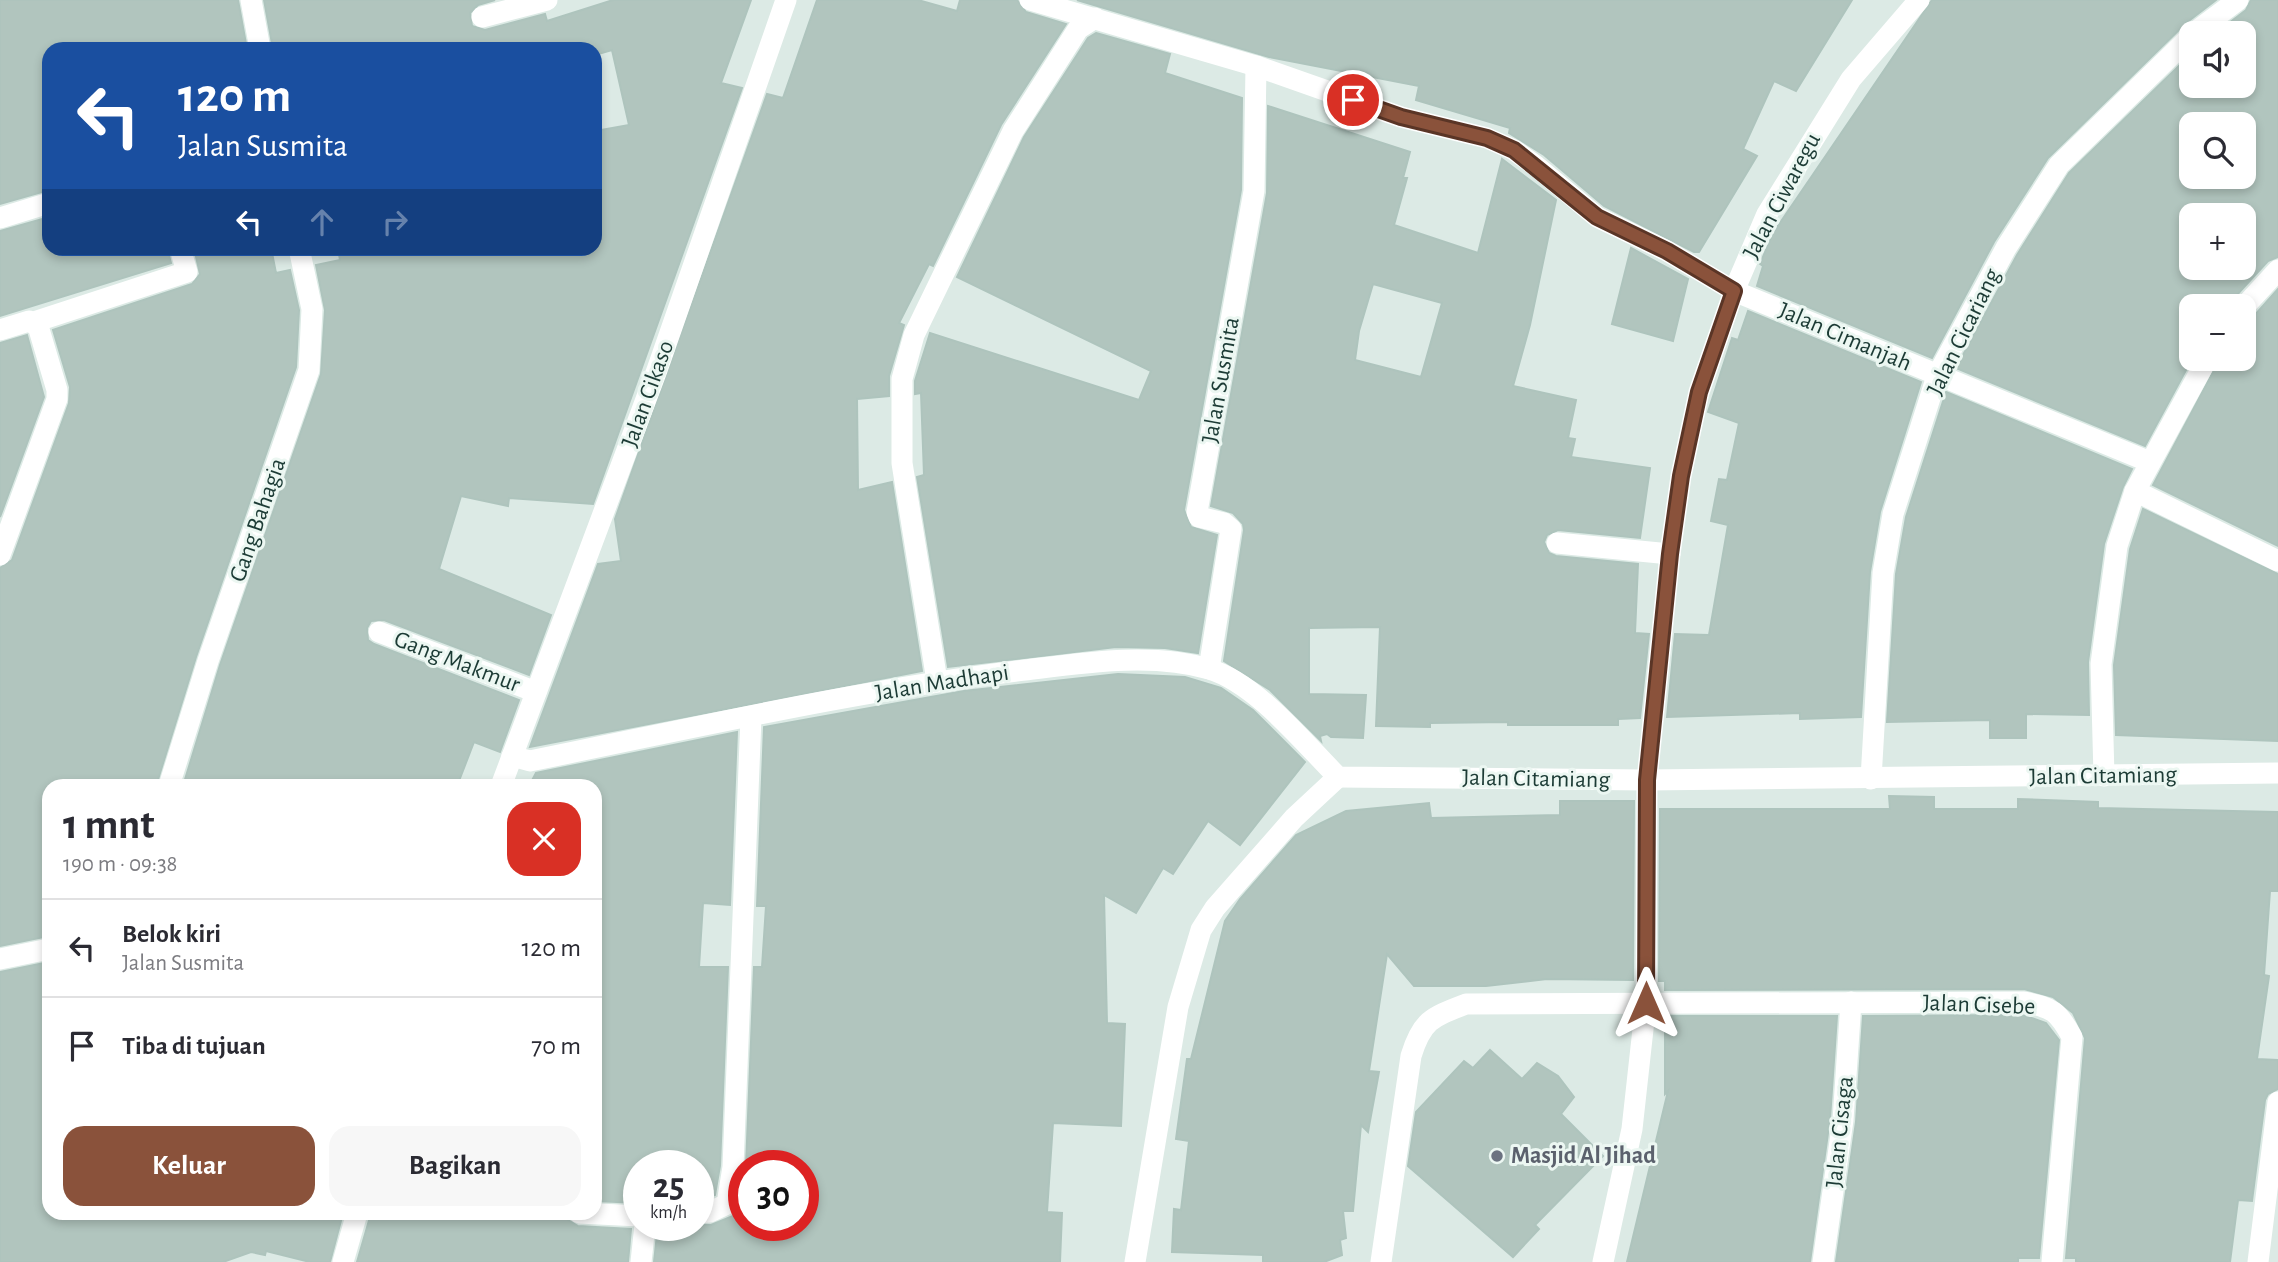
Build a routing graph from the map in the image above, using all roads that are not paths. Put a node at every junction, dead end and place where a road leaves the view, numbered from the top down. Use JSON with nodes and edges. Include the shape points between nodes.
{"nodes":[{"id":1,"x":251,"y":0,"type":"edge"},
{"id":2,"x":547,"y":0,"type":"edge"},
{"id":3,"x":786,"y":0,"type":"edge"},
{"id":4,"x":1030,"y":0,"type":"edge"},
{"id":5,"x":1919,"y":0,"type":"edge"},
{"id":6,"x":2238,"y":0,"type":"edge"},
{"id":7,"x":482,"y":17,"type":"dead end"},
{"id":8,"x":1095,"y":18,"type":"junction"},
{"id":9,"x":2210,"y":21,"type":"edge"},
{"id":10,"x":259,"y":42,"type":"edge"},
{"id":11,"x":2179,"y":47,"type":"edge"},
{"id":12,"x":1256,"y":66,"type":"junction"},
{"id":13,"x":42,"y":205,"type":"edge"},
{"id":14,"x":0,"y":218,"type":"edge"},
{"id":15,"x":182,"y":256,"type":"edge"},
{"id":16,"x":301,"y":256,"type":"edge"},
{"id":17,"x":2278,"y":270,"type":"edge"},
{"id":18,"x":1734,"y":291,"type":"junction"},
{"id":19,"x":2256,"y":294,"type":"edge"},
{"id":20,"x":34,"y":322,"type":"junction"},
{"id":21,"x":0,"y":330,"type":"edge"},
{"id":22,"x":2200,"y":371,"type":"edge"},
{"id":23,"x":1937,"y":376,"type":"junction"},
{"id":24,"x":2150,"y":462,"type":"junction"},
{"id":25,"x":2135,"y":492,"type":"junction"},
{"id":26,"x":1557,"y":543,"type":"dead end"},
{"id":27,"x":1670,"y":554,"type":"junction"},
{"id":28,"x":0,"y":555,"type":"edge"},
{"id":29,"x":2278,"y":561,"type":"edge"},
{"id":30,"x":379,"y":632,"type":"dead end"},
{"id":31,"x":1209,"y":669,"type":"junction"},
{"id":32,"x":937,"y":681,"type":"junction"},
{"id":33,"x":536,"y":692,"type":"junction"},
{"id":34,"x":751,"y":717,"type":"junction"},
{"id":35,"x":512,"y":757,"type":"junction"},
{"id":36,"x":2278,"y":774,"type":"edge"},
{"id":37,"x":2104,"y":776,"type":"junction"},
{"id":38,"x":1338,"y":778,"type":"junction"},
{"id":39,"x":171,"y":779,"type":"edge"},
{"id":40,"x":504,"y":779,"type":"edge"},
{"id":41,"x":1871,"y":779,"type":"junction"},
{"id":42,"x":1647,"y":780,"type":"junction"},
{"id":43,"x":42,"y":950,"type":"edge"},
{"id":44,"x":0,"y":959,"type":"edge"},
{"id":45,"x":1851,"y":1002,"type":"junction"},
{"id":46,"x":1646,"y":1003,"type":"junction"},
{"id":47,"x":2278,"y":1102,"type":"edge"},
{"id":48,"x":714,"y":1210,"type":"edge"},
{"id":49,"x":602,"y":1214,"type":"edge"},
{"id":50,"x":623,"y":1215,"type":"edge"},
{"id":51,"x":355,"y":1220,"type":"edge"},
{"id":52,"x":643,"y":1241,"type":"edge"},
{"id":53,"x":343,"y":1262,"type":"edge"},
{"id":54,"x":641,"y":1262,"type":"edge"},
{"id":55,"x":1135,"y":1262,"type":"edge"},
{"id":56,"x":1381,"y":1262,"type":"edge"},
{"id":57,"x":1603,"y":1262,"type":"edge"},
{"id":58,"x":1823,"y":1262,"type":"edge"},
{"id":59,"x":2052,"y":1262,"type":"edge"},
{"id":60,"x":2258,"y":1262,"type":"edge"}],
"edges":[{"from":1,"to":10,"type":"street"},
{"from":2,"to":7,"type":"street"},
{"from":3,"to":33,"type":"street","name":"Jalan Cikaso","via":[[657,370]]},
{"from":4,"to":8,"type":"street"},
{"from":5,"to":18,"type":"street","name":"Jalan Ciwaregu","via":[[1851,79],[1804,151],[1767,214]]},
{"from":6,"to":9,"type":"street","name":"Jalan Cicariang"},
{"from":8,"to":12,"type":"street"},
{"from":8,"to":32,"type":"street","via":[[1078,29],[1013,131],[914,335],[902,379],[902,463]]},
{"from":11,"to":23,"type":"street","name":"Jalan Cicariang","via":[[2059,165],[2006,248]]},
{"from":12,"to":18,"type":"street","via":[[1401,117],[1487,138],[1514,150],[1597,217]]},
{"from":12,"to":31,"type":"street","name":"Jalan Susmita","via":[[1254,191],[1197,512],[1199,517],[1231,529]]},
{"from":13,"to":14,"type":"street"},
{"from":15,"to":20,"type":"street","via":[[187,272]]},
{"from":16,"to":39,"type":"street","name":"Gang Bahagia","via":[[312,309],[309,370]]},
{"from":17,"to":19,"type":"street"},
{"from":18,"to":23,"type":"street","name":"Jalan Cimanjah"},
{"from":18,"to":27,"type":"street","name":"Jalan Ciwaregu","via":[[1699,392]]},
{"from":20,"to":21,"type":"street"},
{"from":20,"to":28,"type":"street","via":[[52,368],[57,399]]},
{"from":22,"to":24,"type":"street"},
{"from":23,"to":24,"type":"street","name":"Jalan Cimanjah"},
{"from":23,"to":41,"type":"street","name":"Jalan Cicariang","via":[[1893,514],[1883,573]]},
{"from":24,"to":25,"type":"street"},
{"from":25,"to":29,"type":"street"},
{"from":25,"to":37,"type":"street","via":[[2117,546],[2101,664]]},
{"from":26,"to":27,"type":"street"},
{"from":27,"to":42,"type":"street","name":"Jalan Ciwaregu"},
{"from":30,"to":33,"type":"street","name":"Gang Makmur"},
{"from":31,"to":32,"type":"street","name":"Jalan Madhapi","via":[[1142,660]]},
{"from":31,"to":38,"type":"street","name":"Jalan Madhapi","via":[[1238,683],[1282,720]]},
{"from":32,"to":34,"type":"street","name":"Jalan Madhapi"},
{"from":33,"to":35,"type":"street","name":"Jalan Cikaso"},
{"from":34,"to":35,"type":"street","name":"Jalan Madhapi","via":[[530,761]]},
{"from":34,"to":48,"type":"street","via":[[733,1167],[727,1205]]},
{"from":35,"to":40,"type":"street","name":"Jalan Cikaso"},
{"from":36,"to":37,"type":"street","name":"Jalan Citamiang"},
{"from":37,"to":41,"type":"street","name":"Jalan Citamiang"},
{"from":38,"to":42,"type":"street","name":"Jalan Citamiang"},
{"from":38,"to":55,"type":"street","via":[[1294,818],[1201,930],[1178,1007]]},
{"from":41,"to":42,"type":"street","name":"Jalan Citamiang"},
{"from":42,"to":46,"type":"street","name":"Jalan Ciwaregu"},
{"from":43,"to":44,"type":"street"},
{"from":45,"to":46,"type":"street","name":"Jalan Cisebe"},
{"from":45,"to":58,"type":"street","name":"Jalan Cisaga","via":[[1843,1120]]},
{"from":45,"to":59,"type":"street","name":"Jalan Cisebe","via":[[2024,1003],[2051,1008],[2063,1020],[2072,1037]]},
{"from":46,"to":56,"type":"street","name":"Jalan Cisebe","via":[[1466,1004],[1431,1017],[1418,1034],[1411,1056]]},
{"from":46,"to":57,"type":"street","name":"Jalan Ciwaregu","via":[[1632,1129]]},
{"from":47,"to":60,"type":"street"},
{"from":49,"to":50,"type":"street"},
{"from":51,"to":53,"type":"street"},
{"from":52,"to":54,"type":"street"}]}
